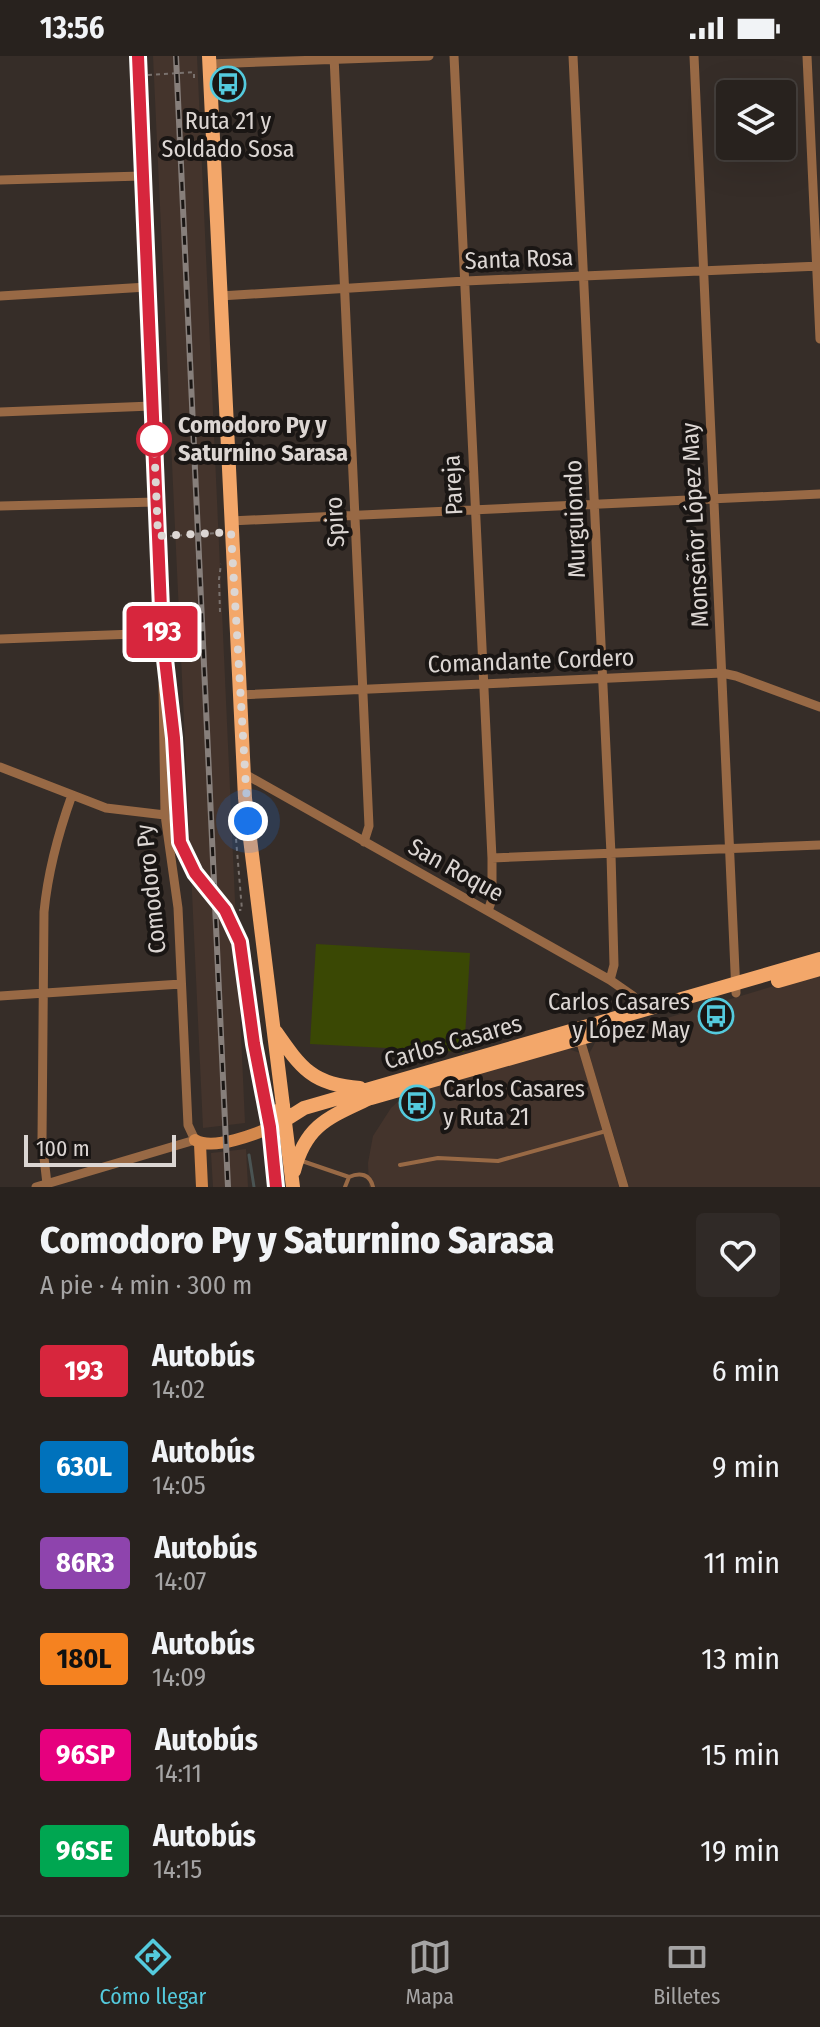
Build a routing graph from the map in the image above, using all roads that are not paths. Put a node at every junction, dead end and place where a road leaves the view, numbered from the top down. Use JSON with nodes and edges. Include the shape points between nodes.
{"nodes":[{"id":1,"x":138,"y":56,"type":"edge"},
{"id":2,"x":429,"y":56,"type":"edge"},
{"id":3,"x":454,"y":56,"type":"edge"},
{"id":4,"x":573,"y":56,"type":"edge"},
{"id":5,"x":694,"y":56,"type":"edge"},
{"id":6,"x":807,"y":56,"type":"edge"},
{"id":7,"x":334,"y":58,"type":"edge"},
{"id":8,"x":209,"y":66,"type":"edge"},
{"id":9,"x":142,"y":176,"type":"junction"},
{"id":10,"x":0,"y":180,"type":"edge"},
{"id":11,"x":818,"y":266,"type":"edge"},
{"id":12,"x":703,"y":271,"type":"junction"},
{"id":13,"x":584,"y":277,"type":"junction"},
{"id":14,"x":465,"y":281,"type":"junction"},
{"id":15,"x":147,"y":287,"type":"junction"},
{"id":16,"x":345,"y":289,"type":"junction"},
{"id":17,"x":0,"y":296,"type":"edge"},
{"id":18,"x":220,"y":296,"type":"junction"},
{"id":19,"x":820,"y":339,"type":"edge"},
{"id":20,"x":152,"y":406,"type":"junction"},
{"id":21,"x":0,"y":412,"type":"edge"},
{"id":22,"x":820,"y":494,"type":"edge"},
{"id":23,"x":714,"y":499,"type":"junction"},
{"id":24,"x":156,"y":502,"type":"junction"},
{"id":25,"x":594,"y":504,"type":"junction"},
{"id":26,"x":0,"y":506,"type":"edge"},
{"id":27,"x":474,"y":511,"type":"junction"},
{"id":28,"x":354,"y":516,"type":"junction"},
{"id":29,"x":230,"y":527,"type":"junction"},
{"id":30,"x":162,"y":633,"type":"junction"},
{"id":31,"x":0,"y":639,"type":"edge"},
{"id":32,"x":722,"y":673,"type":"junction"},
{"id":33,"x":601,"y":679,"type":"junction"},
{"id":34,"x":484,"y":683,"type":"junction"},
{"id":35,"x":363,"y":689,"type":"junction"},
{"id":36,"x":239,"y":695,"type":"junction"},
{"id":37,"x":820,"y":707,"type":"edge"},
{"id":38,"x":0,"y":767,"type":"edge"},
{"id":39,"x":243,"y":773,"type":"junction"},
{"id":40,"x":72,"y":795,"type":"junction"},
{"id":41,"x":165,"y":815,"type":"junction"},
{"id":42,"x":364,"y":842,"type":"junction"},
{"id":43,"x":820,"y":845,"type":"edge"},
{"id":44,"x":730,"y":850,"type":"junction"},
{"id":45,"x":611,"y":854,"type":"junction"},
{"id":46,"x":492,"y":858,"type":"junction"},
{"id":47,"x":195,"y":873,"type":"tunnel mouth"},
{"id":48,"x":231,"y":910,"type":"tunnel mouth"},
{"id":49,"x":488,"y":911,"type":"junction"},
{"id":50,"x":820,"y":960,"type":"edge"},
{"id":51,"x":820,"y":969,"type":"edge"},
{"id":52,"x":610,"y":980,"type":"junction"},
{"id":53,"x":181,"y":984,"type":"junction"},
{"id":54,"x":735,"y":988,"type":"junction"},
{"id":55,"x":44,"y":993,"type":"junction"},
{"id":56,"x":0,"y":996,"type":"edge"},
{"id":57,"x":640,"y":1011,"type":"junction"},
{"id":58,"x":273,"y":1028,"type":"junction"},
{"id":59,"x":578,"y":1034,"type":"junction"},
{"id":60,"x":371,"y":1093,"type":"junction"},
{"id":61,"x":284,"y":1112,"type":"junction"},
{"id":62,"x":270,"y":1127,"type":"junction"},
{"id":63,"x":608,"y":1130,"type":"junction"},
{"id":64,"x":198,"y":1142,"type":"junction"},
{"id":65,"x":298,"y":1157,"type":"junction"},
{"id":66,"x":400,"y":1165,"type":"dead end"},
{"id":67,"x":349,"y":1177,"type":"junction"},
{"id":68,"x":292,"y":1183,"type":"edge"},
{"id":69,"x":47,"y":1184,"type":"junction"},
{"id":70,"x":36,"y":1187,"type":"edge"},
{"id":71,"x":202,"y":1187,"type":"edge"},
{"id":72,"x":276,"y":1187,"type":"edge"},
{"id":73,"x":345,"y":1187,"type":"edge"},
{"id":74,"x":373,"y":1187,"type":"edge"},
{"id":75,"x":624,"y":1187,"type":"edge"}],
"edges":[{"from":1,"to":9,"type":"main road","name":"Comodoro Py"},
{"from":2,"to":7,"type":"street"},
{"from":3,"to":14,"type":"street","name":"Pareja"},
{"from":4,"to":13,"type":"street","name":"Murguiondo"},
{"from":5,"to":12,"type":"street","name":"Monseñor López May"},
{"from":6,"to":11,"type":"street"},
{"from":7,"to":8,"type":"street"},
{"from":7,"to":16,"type":"street","name":"Spiro"},
{"from":8,"to":18,"type":"main road"},
{"from":9,"to":10,"type":"street"},
{"from":9,"to":15,"type":"main road","name":"Comodoro Py"},
{"from":11,"to":12,"type":"street","name":"Santa Rosa"},
{"from":11,"to":19,"type":"street"},
{"from":12,"to":13,"type":"street","name":"Santa Rosa"},
{"from":12,"to":23,"type":"street","name":"Monseñor López May"},
{"from":13,"to":14,"type":"street","name":"Santa Rosa"},
{"from":13,"to":25,"type":"street","name":"Murguiondo"},
{"from":14,"to":16,"type":"street","name":"Santa Rosa"},
{"from":14,"to":27,"type":"street","name":"Pareja"},
{"from":15,"to":17,"type":"street"},
{"from":15,"to":20,"type":"main road","name":"Comodoro Py"},
{"from":16,"to":18,"type":"street","name":"Santa Rosa"},
{"from":16,"to":28,"type":"street","name":"Spiro"},
{"from":18,"to":29,"type":"main road"},
{"from":20,"to":21,"type":"street"},
{"from":20,"to":24,"type":"main road","name":"Comodoro Py"},
{"from":22,"to":23,"type":"street"},
{"from":23,"to":25,"type":"street"},
{"from":23,"to":32,"type":"street","name":"Monseñor López May"},
{"from":24,"to":26,"type":"street"},
{"from":24,"to":30,"type":"main road","name":"Comodoro Py"},
{"from":25,"to":27,"type":"street"},
{"from":25,"to":33,"type":"street","name":"Murguiondo"},
{"from":27,"to":28,"type":"street"},
{"from":27,"to":34,"type":"street","name":"Pareja"},
{"from":28,"to":29,"type":"street"},
{"from":28,"to":35,"type":"street","name":"Spiro"},
{"from":29,"to":36,"type":"main road"},
{"from":30,"to":31,"type":"street"},
{"from":30,"to":41,"type":"street","name":"Comodoro Py"},
{"from":30,"to":47,"type":"main road","name":"Comodoro Py","via":[[180,842]]},
{"from":32,"to":33,"type":"street","name":"Comandante Cordero"},
{"from":32,"to":37,"type":"street","name":"Comandante Cordero"},
{"from":32,"to":44,"type":"street","name":"Monseñor López May"},
{"from":33,"to":34,"type":"street","name":"Comandante Cordero"},
{"from":33,"to":45,"type":"street","name":"Murguiondo"},
{"from":34,"to":35,"type":"street","name":"Comandante Cordero"},
{"from":34,"to":46,"type":"street","name":"Pareja"},
{"from":35,"to":36,"type":"street","name":"Comandante Cordero"},
{"from":35,"to":42,"type":"street","name":"Spiro","via":[[369,826]]},
{"from":36,"to":39,"type":"main road"},
{"from":38,"to":40,"type":"street"},
{"from":39,"to":42,"type":"street","name":"San Roque"},
{"from":39,"to":58,"type":"main road"},
{"from":40,"to":41,"type":"street","via":[[117,810]]},
{"from":40,"to":55,"type":"street","via":[[48,877]]},
{"from":41,"to":53,"type":"street","name":"Comodoro Py","via":[[178,908]]},
{"from":42,"to":49,"type":"street","name":"San Roque"},
{"from":43,"to":44,"type":"street"},
{"from":44,"to":45,"type":"street"},
{"from":44,"to":54,"type":"street","name":"Monseñor López May"},
{"from":45,"to":46,"type":"street"},
{"from":45,"to":52,"type":"street","name":"Murguiondo"},
{"from":46,"to":49,"type":"street","name":"Pareja"},
{"from":48,"to":62,"type":"main road"},
{"from":49,"to":52,"type":"street","name":"San Roque"},
{"from":50,"to":54,"type":"main road","name":"Carlos Casares"},
{"from":51,"to":54,"type":"main road","name":"Carlos Casares"},
{"from":52,"to":57,"type":"street","name":"San Roque","via":[[633,996]]},
{"from":53,"to":55,"type":"street"},
{"from":53,"to":64,"type":"street","name":"Comodoro Py","via":[[188,1125]]},
{"from":54,"to":57,"type":"main road","name":"Carlos Casares"},
{"from":54,"to":59,"type":"main road","name":"Carlos Casares"},
{"from":55,"to":56,"type":"street"},
{"from":55,"to":69,"type":"street","via":[[42,1155]]},
{"from":57,"to":59,"type":"main road","name":"Carlos Casares"},
{"from":58,"to":60,"type":"main road","via":[[295,1060],[314,1076]]},
{"from":58,"to":61,"type":"main road"},
{"from":59,"to":60,"type":"main road","name":"Carlos Casares"},
{"from":59,"to":63,"type":"street"},
{"from":60,"to":61,"type":"main road","name":"Carlos Casares","via":[[309,1117]]},
{"from":60,"to":65,"type":"main road","via":[[318,1125]]},
{"from":61,"to":62,"type":"main road"},
{"from":61,"to":68,"type":"main road"},
{"from":62,"to":64,"type":"main road","via":[[226,1142]]},
{"from":62,"to":72,"type":"main road"},
{"from":63,"to":66,"type":"lane","via":[[498,1161],[438,1158]]},
{"from":63,"to":75,"type":"street"},
{"from":64,"to":69,"type":"street"},
{"from":64,"to":71,"type":"main road","name":"Comodoro Py"},
{"from":65,"to":67,"type":"lane"},
{"from":65,"to":68,"type":"main road"},
{"from":67,"to":73,"type":"lane"},
{"from":67,"to":74,"type":"lane","via":[[365,1175]]},
{"from":69,"to":70,"type":"street"}]}
